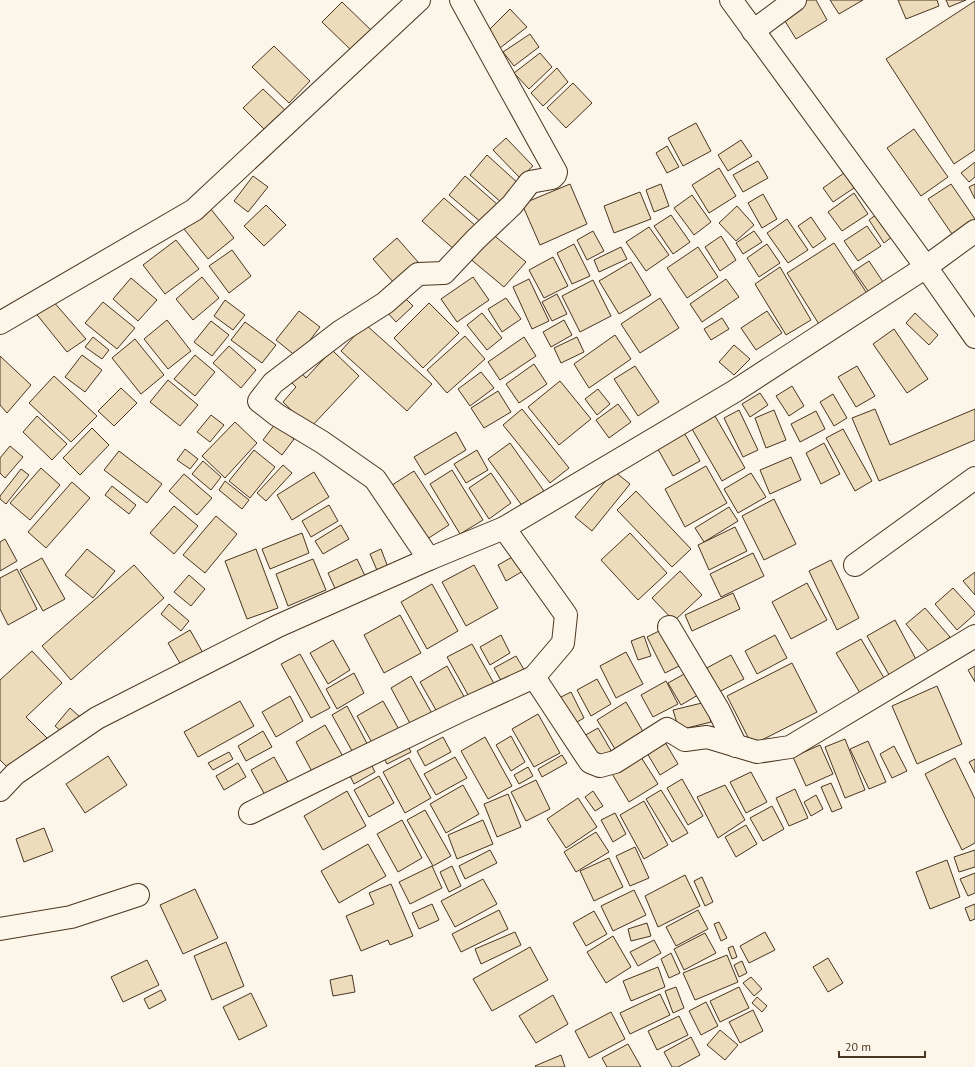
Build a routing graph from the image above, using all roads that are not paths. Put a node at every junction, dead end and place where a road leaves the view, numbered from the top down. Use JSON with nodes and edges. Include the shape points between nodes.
{"nodes":[{"id":1,"x":419,"y":0,"type":"edge"},
{"id":2,"x":461,"y":0,"type":"edge"},
{"id":3,"x":731,"y":0,"type":"edge"},
{"id":4,"x":795,"y":0,"type":"edge"},
{"id":5,"x":753,"y":32,"type":"junction"},
{"id":6,"x":975,"y":231,"type":"edge"},
{"id":7,"x":926,"y":267,"type":"junction"},
{"id":8,"x":0,"y":323,"type":"edge"},
{"id":9,"x":975,"y":337,"type":"edge"},
{"id":10,"x":975,"y":478,"type":"edge"},
{"id":11,"x":504,"y":528,"type":"junction"},
{"id":12,"x":429,"y":558,"type":"junction"},
{"id":13,"x":855,"y":565,"type":"dead end"},
{"id":14,"x":669,"y":627,"type":"dead end"},
{"id":15,"x":975,"y":636,"type":"edge"},
{"id":16,"x":534,"y":677,"type":"junction"},
{"id":17,"x":736,"y":746,"type":"junction"},
{"id":18,"x":0,"y":790,"type":"edge"},
{"id":19,"x":250,"y":813,"type":"dead end"},
{"id":20,"x":138,"y":894,"type":"dead end"},
{"id":21,"x":0,"y":929,"type":"edge"}],
"edges":[{"from":1,"to":8,"type":"street","via":[[194,210]]},
{"from":2,"to":12,"type":"street","via":[[556,172],[555,175],[552,178],[530,182],[512,205],[444,273],[418,274],[384,303],[341,331],[273,383],[259,401],[375,479]]},
{"from":3,"to":5,"type":"street"},
{"from":4,"to":5,"type":"street"},
{"from":5,"to":7,"type":"street"},
{"from":6,"to":7,"type":"street"},
{"from":7,"to":9,"type":"street"},
{"from":7,"to":11,"type":"street","via":[[735,391]]},
{"from":10,"to":13,"type":"street"},
{"from":11,"to":12,"type":"street"},
{"from":11,"to":16,"type":"street","via":[[566,615],[563,643]]},
{"from":12,"to":18,"type":"street","via":[[278,626],[97,718],[15,774]]},
{"from":14,"to":17,"type":"street","via":[[719,711]]},
{"from":15,"to":17,"type":"street","via":[[790,747],[757,752]]},
{"from":16,"to":17,"type":"street","via":[[590,762],[600,766],[615,762],[667,729],[685,740],[707,737]]},
{"from":16,"to":19,"type":"street"},
{"from":20,"to":21,"type":"street","via":[[71,917]]}]}
